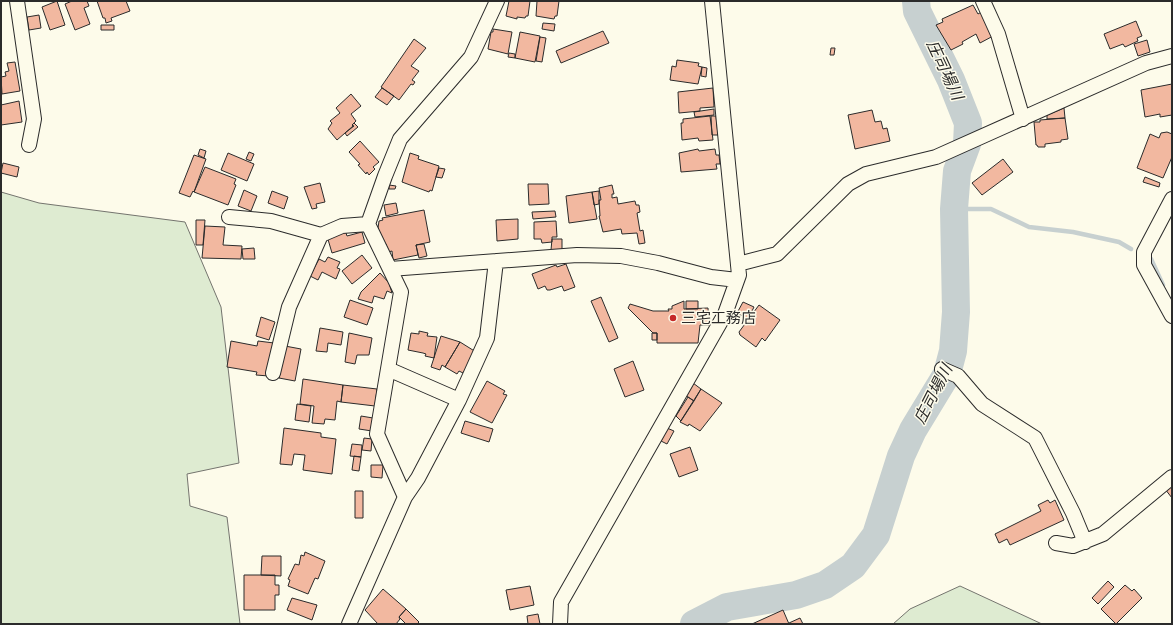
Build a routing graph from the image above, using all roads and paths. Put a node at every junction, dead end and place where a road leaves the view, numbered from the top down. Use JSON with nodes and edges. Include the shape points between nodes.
{"nodes":[{"id":1,"x":17,"y":1,"type":"edge"},
{"id":2,"x":497,"y":1,"type":"edge"},
{"id":3,"x":712,"y":1,"type":"edge"},
{"id":4,"x":983,"y":1,"type":"edge"},
{"id":5,"x":1172,"y":56,"type":"edge"},
{"id":6,"x":1023,"y":119,"type":"junction"},
{"id":7,"x":29,"y":145,"type":"dead end"},
{"id":8,"x":1172,"y":199,"type":"edge"},
{"id":9,"x":229,"y":217,"type":"dead end"},
{"id":10,"x":368,"y":224,"type":"junction"},
{"id":11,"x":321,"y":235,"type":"junction"},
{"id":12,"x":496,"y":261,"type":"junction"},
{"id":13,"x":738,"y":264,"type":"junction"},
{"id":14,"x":390,"y":269,"type":"junction"},
{"id":15,"x":737,"y":280,"type":"junction"},
{"id":16,"x":1172,"y":316,"type":"edge"},
{"id":17,"x":388,"y":369,"type":"junction"},
{"id":18,"x":942,"y":369,"type":"dead end"},
{"id":19,"x":273,"y":373,"type":"dead end"},
{"id":20,"x":459,"y":400,"type":"junction"},
{"id":21,"x":1172,"y":477,"type":"edge"},
{"id":22,"x":405,"y":497,"type":"junction"},
{"id":23,"x":1085,"y":542,"type":"junction"},
{"id":24,"x":1056,"y":543,"type":"dead end"},
{"id":25,"x":349,"y":624,"type":"edge"},
{"id":26,"x":560,"y":624,"type":"edge"}],
"edges":[{"from":1,"to":7,"type":"street","via":[[34,119]]},
{"from":2,"to":10,"type":"street","via":[[471,57],[400,139]]},
{"from":3,"to":13,"type":"street"},
{"from":4,"to":6,"type":"street","via":[[998,34]]},
{"from":5,"to":6,"type":"street","via":[[1146,63]]},
{"from":6,"to":13,"type":"street","via":[[936,157],[866,174],[848,184],[776,254]]},
{"from":8,"to":16,"type":"street","via":[[1144,252],[1144,265]]},
{"from":9,"to":11,"type":"street","via":[[271,221]]},
{"from":10,"to":11,"type":"street","via":[[342,226]]},
{"from":10,"to":14,"type":"street"},
{"from":11,"to":19,"type":"street","via":[[289,307]]},
{"from":12,"to":14,"type":"street"},
{"from":12,"to":15,"type":"street","via":[[577,255],[621,256],[711,277]]},
{"from":12,"to":20,"type":"street","via":[[487,338]]},
{"from":13,"to":15,"type":"street"},
{"from":14,"to":17,"type":"street","via":[[401,292]]},
{"from":15,"to":26,"type":"street","via":[[726,314],[561,602]]},
{"from":17,"to":20,"type":"street"},
{"from":17,"to":22,"type":"street","via":[[377,434]]},
{"from":18,"to":23,"type":"street","via":[[958,376],[982,404],[1035,438]]},
{"from":20,"to":22,"type":"street","via":[[418,478]]},
{"from":21,"to":23,"type":"street","via":[[1103,534]]},
{"from":22,"to":25,"type":"street"},
{"from":23,"to":24,"type":"street","via":[[1074,546]]}]}
